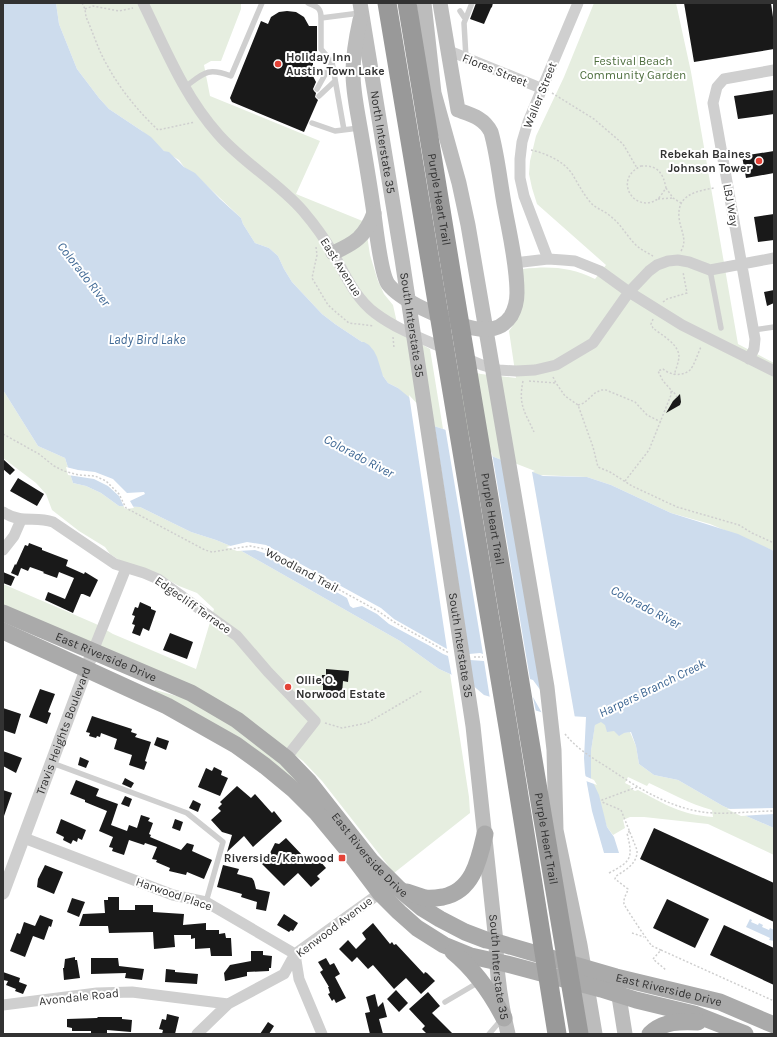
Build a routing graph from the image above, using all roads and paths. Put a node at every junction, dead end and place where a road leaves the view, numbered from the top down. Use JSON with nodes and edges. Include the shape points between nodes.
{"nodes":[{"id":1,"x":82,"y":3,"type":"edge"},
{"id":2,"x":262,"y":3,"type":"edge"},
{"id":3,"x":308,"y":3,"type":"edge"},
{"id":4,"x":387,"y":3,"type":"edge"},
{"id":5,"x":407,"y":3,"type":"edge"},
{"id":6,"x":416,"y":3,"type":"edge"},
{"id":7,"x":424,"y":3,"type":"edge"},
{"id":8,"x":440,"y":3,"type":"edge"},
{"id":9,"x":472,"y":3,"type":"edge"},
{"id":10,"x":578,"y":3,"type":"edge"},
{"id":11,"x":144,"y":6,"type":"edge"},
{"id":12,"x":361,"y":8,"type":"edge"},
{"id":13,"x":85,"y":9,"type":"junction"},
{"id":14,"x":463,"y":10,"type":"dead end"},
{"id":15,"x":321,"y":18,"type":"junction"},
{"id":16,"x":464,"y":23,"type":"junction"},
{"id":17,"x":413,"y":36,"type":"junction"},
{"id":18,"x":447,"y":50,"type":"junction"},
{"id":19,"x":466,"y":58,"type":"junction"},
{"id":20,"x":332,"y":62,"type":"junction"},
{"id":21,"x":774,"y":70,"type":"edge"},
{"id":22,"x":335,"y":81,"type":"junction"},
{"id":23,"x":185,"y":87,"type":"junction"},
{"id":24,"x":317,"y":89,"type":"dead end"},
{"id":25,"x":547,"y":91,"type":"junction"},
{"id":26,"x":319,"y":96,"type":"dead end"},
{"id":27,"x":198,"y":121,"type":"dead end"},
{"id":28,"x":312,"y":123,"type":"dead end"},
{"id":29,"x":360,"y":127,"type":"junction"},
{"id":30,"x":344,"y":130,"type":"junction"},
{"id":31,"x":531,"y":150,"type":"dead end"},
{"id":32,"x":637,"y":168,"type":"junction"},
{"id":33,"x":666,"y":188,"type":"junction"},
{"id":34,"x":714,"y":188,"type":"dead end"},
{"id":35,"x":673,"y":198,"type":"junction"},
{"id":36,"x":656,"y":200,"type":"junction"},
{"id":37,"x":681,"y":203,"type":"junction"},
{"id":38,"x":374,"y":213,"type":"junction"},
{"id":39,"x":352,"y":244,"type":"junction"},
{"id":40,"x":316,"y":247,"type":"dead end"},
{"id":41,"x":681,"y":251,"type":"dead end"},
{"id":42,"x":333,"y":253,"type":"junction"},
{"id":43,"x":380,"y":253,"type":"junction"},
{"id":44,"x":654,"y":257,"type":"dead end"},
{"id":45,"x":402,"y":258,"type":"joint"},
{"id":46,"x":774,"y":258,"type":"edge"},
{"id":47,"x":548,"y":259,"type":"junction"},
{"id":48,"x":514,"y":263,"type":"junction"},
{"id":49,"x":741,"y":264,"type":"junction"},
{"id":50,"x":682,"y":270,"type":"dead end"},
{"id":51,"x":710,"y":270,"type":"junction"},
{"id":52,"x":629,"y":292,"type":"junction"},
{"id":53,"x":662,"y":303,"type":"dead end"},
{"id":54,"x":654,"y":317,"type":"dead end"},
{"id":55,"x":375,"y":326,"type":"dead end"},
{"id":56,"x":774,"y":327,"type":"edge"},
{"id":57,"x":721,"y":328,"type":"dead end"},
{"id":58,"x":753,"y":330,"type":"junction"},
{"id":59,"x":701,"y":346,"type":"dead end"},
{"id":60,"x":749,"y":359,"type":"junction"},
{"id":61,"x":524,"y":371,"type":"junction"},
{"id":62,"x":774,"y":371,"type":"edge"},
{"id":63,"x":674,"y":375,"type":"junction"},
{"id":64,"x":556,"y":384,"type":"dead end"},
{"id":65,"x":671,"y":392,"type":"junction"},
{"id":66,"x":677,"y":397,"type":"dead end"},
{"id":67,"x":578,"y":405,"type":"junction"},
{"id":68,"x":661,"y":422,"type":"junction"},
{"id":69,"x":534,"y":432,"type":"dead end"},
{"id":70,"x":3,"y":434,"type":"edge"},
{"id":71,"x":625,"y":481,"type":"junction"},
{"id":72,"x":3,"y":512,"type":"edge"},
{"id":73,"x":21,"y":520,"type":"junction"},
{"id":74,"x":774,"y":543,"type":"edge"},
{"id":75,"x":3,"y":550,"type":"edge"},
{"id":76,"x":126,"y":568,"type":"junction"},
{"id":77,"x":3,"y":613,"type":"edge"},
{"id":78,"x":3,"y":631,"type":"edge"},
{"id":79,"x":93,"y":651,"type":"junction"},
{"id":80,"x":455,"y":654,"type":"dead end"},
{"id":81,"x":470,"y":656,"type":"dead end"},
{"id":82,"x":483,"y":657,"type":"dead end"},
{"id":83,"x":87,"y":669,"type":"junction"},
{"id":84,"x":422,"y":691,"type":"dead end"},
{"id":85,"x":315,"y":721,"type":"junction"},
{"id":86,"x":580,"y":749,"type":"dead end"},
{"id":87,"x":286,"y":758,"type":"junction"},
{"id":88,"x":52,"y":763,"type":"junction"},
{"id":89,"x":638,"y":787,"type":"junction"},
{"id":90,"x":774,"y":811,"type":"edge"},
{"id":91,"x":630,"y":831,"type":"junction"},
{"id":92,"x":484,"y":834,"type":"junction"},
{"id":93,"x":24,"y":838,"type":"junction"},
{"id":94,"x":609,"y":873,"type":"dead end"},
{"id":95,"x":398,"y":888,"type":"junction"},
{"id":96,"x":3,"y":893,"type":"edge"},
{"id":97,"x":380,"y":893,"type":"junction"},
{"id":98,"x":206,"y":902,"type":"junction"},
{"id":99,"x":632,"y":933,"type":"dead end"},
{"id":100,"x":644,"y":937,"type":"junction"},
{"id":101,"x":496,"y":942,"type":"junction"},
{"id":102,"x":444,"y":945,"type":"junction"},
{"id":103,"x":661,"y":950,"type":"junction"},
{"id":104,"x":295,"y":954,"type":"junction"},
{"id":105,"x":502,"y":963,"type":"junction"},
{"id":106,"x":666,"y":970,"type":"dead end"},
{"id":107,"x":606,"y":980,"type":"junction"},
{"id":108,"x":481,"y":981,"type":"junction"},
{"id":109,"x":619,"y":996,"type":"junction"},
{"id":110,"x":774,"y":1001,"type":"edge"},
{"id":111,"x":445,"y":1002,"type":"dead end"},
{"id":112,"x":228,"y":1004,"type":"junction"},
{"id":113,"x":3,"y":1006,"type":"edge"},
{"id":114,"x":504,"y":1018,"type":"junction"},
{"id":115,"x":722,"y":1024,"type":"junction"},
{"id":116,"x":774,"y":1025,"type":"edge"},
{"id":117,"x":197,"y":1034,"type":"edge"},
{"id":118,"x":322,"y":1034,"type":"edge"},
{"id":119,"x":489,"y":1034,"type":"edge"},
{"id":120,"x":508,"y":1034,"type":"edge"},
{"id":121,"x":557,"y":1034,"type":"edge"},
{"id":122,"x":579,"y":1034,"type":"edge"},
{"id":123,"x":595,"y":1034,"type":"edge"},
{"id":124,"x":625,"y":1034,"type":"edge"},
{"id":125,"x":650,"y":1034,"type":"edge"},
{"id":126,"x":745,"y":1034,"type":"edge"}],
"edges":[{"from":1,"to":13,"type":"path"},
{"from":2,"to":23,"type":"lane","via":[[231,76],[210,71]]},
{"from":3,"to":15,"type":"lane","via":[[318,7]]},
{"from":4,"to":121,"type":"highway","name":"Purple Heart Trail"},
{"from":5,"to":17,"type":"highway","name":"Purple Heart Trail"},
{"from":6,"to":17,"type":"highway"},
{"from":7,"to":123,"type":"main road","via":[[434,93],[468,225],[547,687],[556,784],[556,830],[583,959]]},
{"from":8,"to":18,"type":"main road"},
{"from":9,"to":16,"type":"lane"},
{"from":10,"to":25,"type":"street","name":"Waller Street"},
{"from":11,"to":13,"type":"path","via":[[135,12],[133,7],[119,11],[93,6]]},
{"from":11,"to":23,"type":"street","name":"East Avenue"},
{"from":12,"to":15,"type":"lane"},
{"from":12,"to":29,"type":"main road","via":[[354,46],[353,74]]},
{"from":12,"to":45,"type":"main road","name":"North Interstate 35"},
{"from":13,"to":27,"type":"path","via":[[106,64],[134,104],[158,130]]},
{"from":14,"to":16,"type":"lane"},
{"from":15,"to":20,"type":"lane","via":[[321,48]]},
{"from":16,"to":19,"type":"lane"},
{"from":17,"to":122,"type":"highway","name":"Purple Heart Trail"},
{"from":18,"to":19,"type":"street","name":"Flores Street"},
{"from":18,"to":48,"type":"main road","via":[[458,110],[478,117],[491,132]]},
{"from":19,"to":25,"type":"street","name":"Flores Street"},
{"from":20,"to":22,"type":"lane"},
{"from":20,"to":24,"type":"lane"},
{"from":21,"to":49,"type":"street","name":"LBJ Way","via":[[724,79],[717,87],[713,103]]},
{"from":22,"to":26,"type":"lane"},
{"from":22,"to":30,"type":"lane"},
{"from":23,"to":42,"type":"street","name":"East Avenue","via":[[218,135],[293,200]]},
{"from":25,"to":32,"type":"path","via":[[594,119],[612,134],[623,144]]},
{"from":25,"to":47,"type":"street","name":"Waller Street","via":[[528,122],[522,142],[520,178],[524,196]]},
{"from":28,"to":30,"type":"lane","via":[[335,131]]},
{"from":29,"to":30,"type":"lane"},
{"from":29,"to":38,"type":"main road"},
{"from":31,"to":44,"type":"path","via":[[542,153],[564,166],[574,175],[594,205],[609,214],[642,250]]},
{"from":32,"to":33,"type":"path","via":[[656,168],[662,174]]},
{"from":32,"to":36,"type":"path","via":[[628,180],[630,194],[642,202]]},
{"from":33,"to":35,"type":"path"},
{"from":33,"to":36,"type":"path"},
{"from":34,"to":37,"type":"path","via":[[692,193]]},
{"from":35,"to":36,"type":"path"},
{"from":35,"to":37,"type":"path"},
{"from":37,"to":41,"type":"path","via":[[679,217],[685,237]]},
{"from":38,"to":39,"type":"main road","via":[[368,228]]},
{"from":38,"to":43,"type":"main road"},
{"from":39,"to":42,"type":"main road"},
{"from":39,"to":43,"type":"main road","via":[[362,244]]},
{"from":40,"to":55,"type":"path","via":[[317,255],[312,278],[328,305],[349,322]]},
{"from":42,"to":61,"type":"street","name":"East Avenue","via":[[344,274],[374,312],[482,365],[498,370]]},
{"from":43,"to":48,"type":"main road","via":[[385,279],[398,294],[451,321],[483,330],[502,325],[511,316],[517,293]]},
{"from":45,"to":92,"type":"main road","name":"South Interstate 35","via":[[473,726]]},
{"from":46,"to":49,"type":"street"},
{"from":47,"to":48,"type":"street"},
{"from":47,"to":52,"type":"street","via":[[576,261],[600,271]]},
{"from":49,"to":51,"type":"street"},
{"from":49,"to":58,"type":"street","name":"LBJ Way"},
{"from":50,"to":53,"type":"path","via":[[687,293],[667,298]]},
{"from":51,"to":52,"type":"street","name":"East Avenue","via":[[689,262],[668,261],[649,271]]},
{"from":51,"to":57,"type":"lane"},
{"from":52,"to":60,"type":"street","via":[[682,325]]},
{"from":52,"to":61,"type":"street","name":"East Avenue","via":[[593,343],[556,365]]},
{"from":54,"to":63,"type":"path","via":[[651,324],[653,328],[677,350],[679,356]]},
{"from":56,"to":58,"type":"lane"},
{"from":58,"to":60,"type":"street","name":"LBJ Way","via":[[754,348]]},
{"from":59,"to":63,"type":"path","via":[[691,369],[686,373]]},
{"from":60,"to":62,"type":"street"},
{"from":61,"to":69,"type":"path","via":[[522,407]]},
{"from":63,"to":65,"type":"path","via":[[663,369],[658,371]]},
{"from":64,"to":67,"type":"path","via":[[565,396]]},
{"from":65,"to":66,"type":"path","via":[[673,391]]},
{"from":65,"to":68,"type":"path"},
{"from":67,"to":68,"type":"path","via":[[595,393],[606,390],[635,402],[647,415]]},
{"from":67,"to":71,"type":"path","via":[[598,468]]},
{"from":68,"to":71,"type":"path","via":[[649,450]]},
{"from":70,"to":80,"type":"path","name":"Woodland Trail","via":[[64,471],[95,476],[106,481],[119,494],[126,508],[205,550],[212,552],[244,546],[265,549],[378,611],[447,653]]},
{"from":71,"to":74,"type":"path","via":[[677,507],[739,525]]},
{"from":72,"to":73,"type":"street","name":"Edgecliff Terrace"},
{"from":73,"to":75,"type":"street","via":[[17,532]]},
{"from":73,"to":76,"type":"street","name":"Edgecliff Terrace","via":[[45,519],[53,522],[110,561]]},
{"from":76,"to":79,"type":"street","name":"Travis Heights Boulevard"},
{"from":76,"to":85,"type":"street","name":"Edgecliff Terrace","via":[[158,579],[238,636]]},
{"from":77,"to":79,"type":"main road","name":"East Riverside Drive"},
{"from":78,"to":83,"type":"main road","name":"East Riverside Drive"},
{"from":79,"to":83,"type":"street","name":"Travis Heights Boulevard"},
{"from":79,"to":87,"type":"main road","name":"East Riverside Drive","via":[[212,704]]},
{"from":81,"to":82,"type":"path"},
{"from":83,"to":88,"type":"street","name":"Travis Heights Boulevard"},
{"from":83,"to":97,"type":"main road","name":"East Riverside Drive","via":[[167,706],[236,745],[265,766],[317,813]]},
{"from":84,"to":85,"type":"path","via":[[367,723],[342,728]]},
{"from":85,"to":87,"type":"street"},
{"from":86,"to":89,"type":"path"},
{"from":87,"to":95,"type":"main road","name":"East Riverside Drive","via":[[309,782],[371,861]]},
{"from":88,"to":93,"type":"street","name":"Travis Heights Boulevard"},
{"from":88,"to":98,"type":"lane","via":[[187,813],[223,842]]},
{"from":89,"to":90,"type":"path","via":[[679,807],[712,813]]},
{"from":89,"to":91,"type":"path","via":[[602,800],[621,810]]},
{"from":91,"to":94,"type":"path","via":[[627,832],[631,846],[627,862]]},
{"from":91,"to":100,"type":"path","via":[[637,855],[631,866],[615,879],[627,887],[624,904]]},
{"from":92,"to":95,"type":"main road","via":[[478,864],[462,888],[450,895],[432,899]]},
{"from":92,"to":101,"type":"main road","name":"South Interstate 35"},
{"from":93,"to":96,"type":"street","name":"Travis Heights Boulevard"},
{"from":93,"to":98,"type":"street","name":"Harwood Place","via":[[173,895]]},
{"from":95,"to":101,"type":"main road","name":"East Riverside Drive","via":[[440,919],[471,934]]},
{"from":97,"to":102,"type":"main road","name":"East Riverside Drive","via":[[417,928]]},
{"from":97,"to":104,"type":"street","name":"Kenwood Avenue"},
{"from":98,"to":104,"type":"street","name":"Harwood Place"},
{"from":99,"to":100,"type":"path"},
{"from":100,"to":103,"type":"path","via":[[652,946]]},
{"from":101,"to":105,"type":"main road","name":"South Interstate 35"},
{"from":101,"to":107,"type":"main road","name":"East Riverside Drive"},
{"from":102,"to":105,"type":"main road","name":"East Riverside Drive","via":[[471,956]]},
{"from":102,"to":108,"type":"main road","via":[[465,962]]},
{"from":103,"to":106,"type":"path","via":[[653,959]]},
{"from":103,"to":110,"type":"path"},
{"from":104,"to":112,"type":"street","name":"Kenwood Avenue","via":[[284,974]]},
{"from":104,"to":118,"type":"street","via":[[299,979]]},
{"from":105,"to":107,"type":"main road","name":"East Riverside Drive"},
{"from":105,"to":114,"type":"main road","name":"South Interstate 35"},
{"from":107,"to":109,"type":"main road","name":"East Riverside Drive"},
{"from":107,"to":116,"type":"main road","name":"East Riverside Drive","via":[[720,1002]]},
{"from":108,"to":111,"type":"lane"},
{"from":108,"to":114,"type":"main road"},
{"from":109,"to":115,"type":"main road","name":"East Riverside Drive","via":[[694,1014]]},
{"from":109,"to":124,"type":"main road"},
{"from":112,"to":113,"type":"street","name":"Avondale Road","via":[[132,992],[97,993]]},
{"from":112,"to":117,"type":"street","name":"Kenwood Avenue"},
{"from":114,"to":119,"type":"lane"},
{"from":114,"to":120,"type":"main road","name":"South Interstate 35"},
{"from":115,"to":125,"type":"main road","via":[[682,1021],[665,1024]]},
{"from":115,"to":126,"type":"main road","name":"East Riverside Drive"}]}
